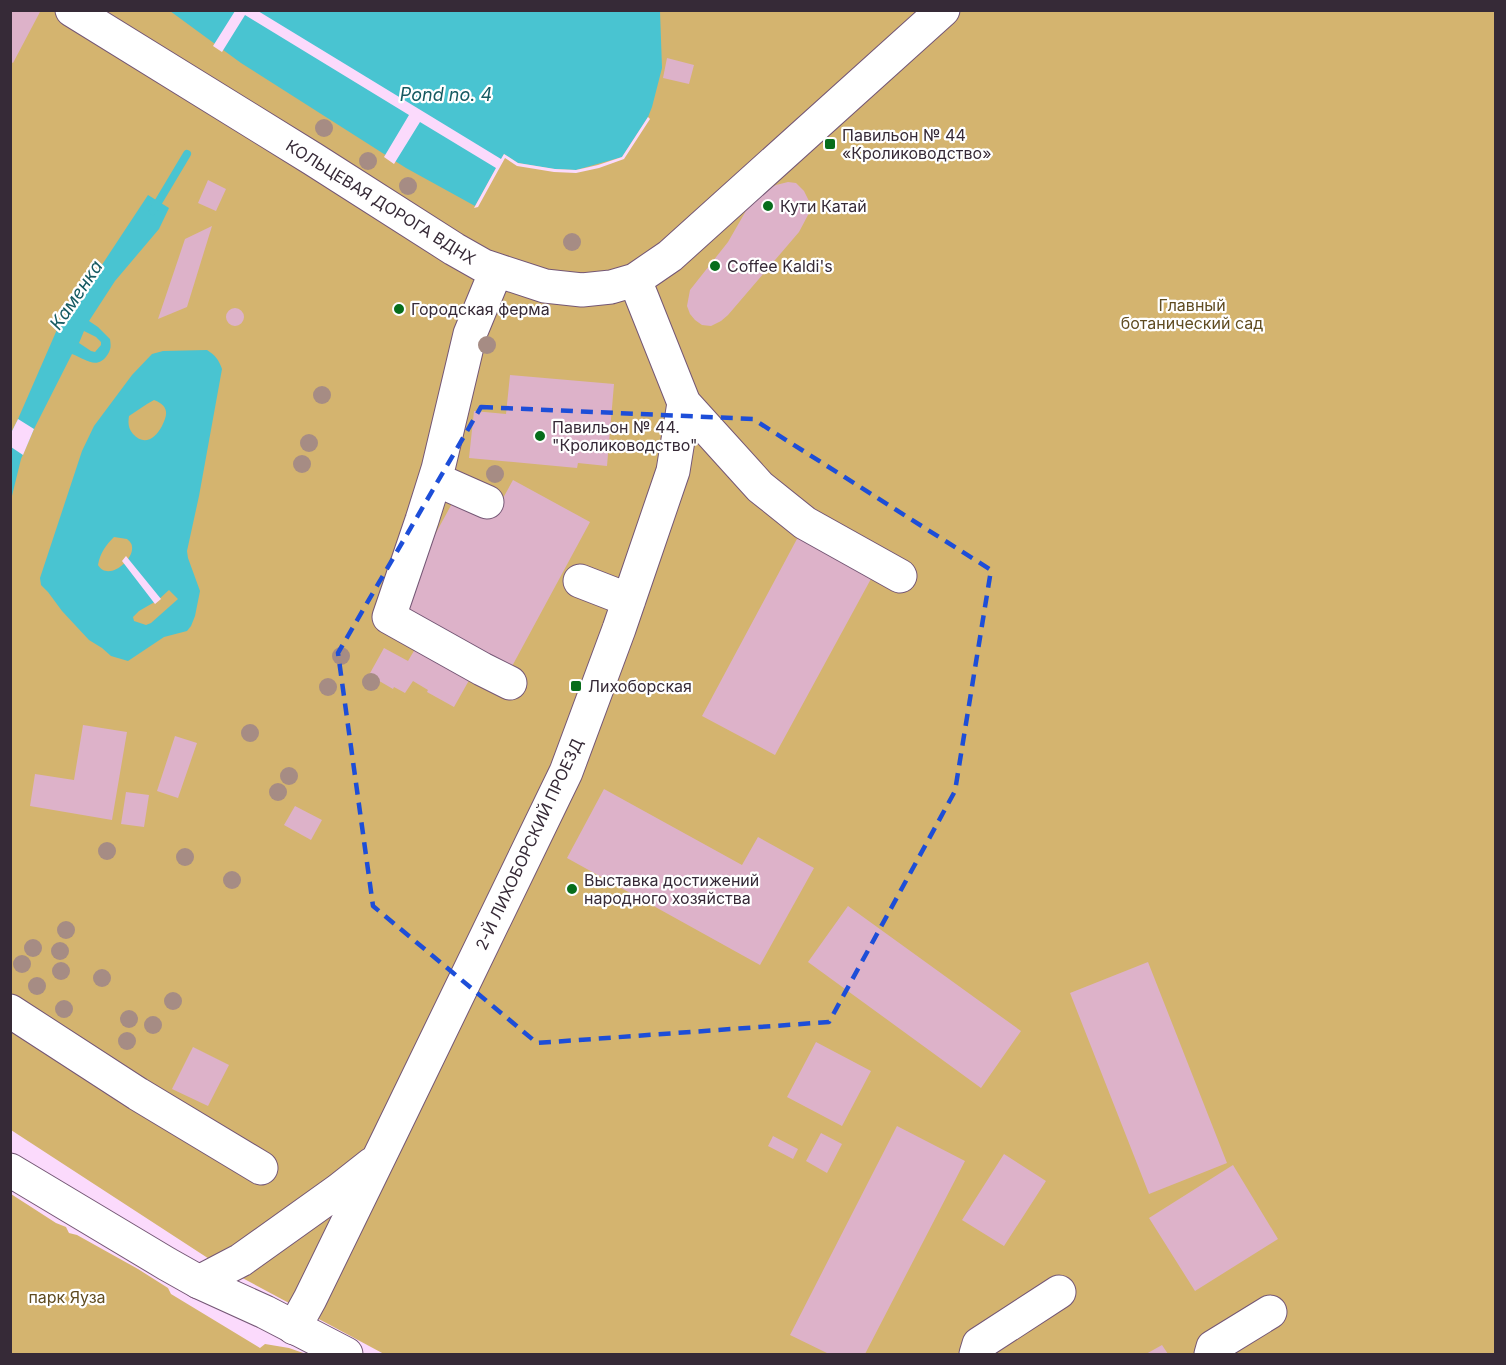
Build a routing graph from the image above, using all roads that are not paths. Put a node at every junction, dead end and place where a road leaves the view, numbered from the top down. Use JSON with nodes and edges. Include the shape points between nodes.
{"nodes":[{"id":1,"x":72,"y":10,"type":"edge"},
{"id":2,"x":943,"y":10,"type":"edge"},
{"id":3,"x":496,"y":271,"type":"junction"},
{"id":4,"x":635,"y":280,"type":"junction"},
{"id":5,"x":684,"y":403,"type":"junction"},
{"id":6,"x":435,"y":479,"type":"junction"},
{"id":7,"x":487,"y":502,"type":"dead end"},
{"id":8,"x":900,"y":576,"type":"dead end"},
{"id":9,"x":580,"y":581,"type":"dead end"},
{"id":10,"x":629,"y":600,"type":"junction"},
{"id":11,"x":510,"y":683,"type":"dead end"},
{"id":12,"x":10,"y":1011,"type":"edge"},
{"id":13,"x":378,"y":1159,"type":"junction"},
{"id":14,"x":261,"y":1168,"type":"dead end"},
{"id":15,"x":10,"y":1170,"type":"edge"},
{"id":16,"x":199,"y":1282,"type":"junction"},
{"id":17,"x":1059,"y":1292,"type":"dead end"},
{"id":18,"x":1270,"y":1312,"type":"dead end"},
{"id":19,"x":294,"y":1328,"type":"junction"},
{"id":20,"x":345,"y":1354,"type":"edge"},
{"id":21,"x":976,"y":1354,"type":"edge"},
{"id":22,"x":1211,"y":1354,"type":"edge"}],
"edges":[{"from":1,"to":3,"type":"street","name":"КОЛЬЦЕВАЯ ДОРОГА ВДНХ","via":[[454,249]]},
{"from":2,"to":4,"type":"street","name":"КОЛЬЦЕВАЯ ДОРОГА ВДНХ","via":[[670,256]]},
{"from":3,"to":4,"type":"street","name":"КОЛЬЦЕВАЯ ДОРОГА ВДНХ","via":[[545,286],[582,290]]},
{"from":3,"to":6,"type":"street","via":[[470,334]]},
{"from":4,"to":5,"type":"street"},
{"from":5,"to":8,"type":"street","via":[[760,487],[805,523]]},
{"from":5,"to":10,"type":"street","name":"2-Й ЛИХОБОРСКИЙ ПРОЕЗД","via":[[673,471]]},
{"from":6,"to":7,"type":"street"},
{"from":6,"to":11,"type":"street","via":[[389,617]]},
{"from":9,"to":10,"type":"street"},
{"from":10,"to":13,"type":"street","name":"2-Й ЛИХОБОРСКИЙ ПРОЕЗД","via":[[566,772]]},
{"from":12,"to":14,"type":"street"},
{"from":13,"to":16,"type":"street","name":"2-Й ЛИХОБОРСКИЙ ПРОЕЗД","via":[[241,1260]]},
{"from":13,"to":19,"type":"street","name":"2-Й ЛИХОБОРСКИЙ ПРОЕЗД"},
{"from":15,"to":16,"type":"street"},
{"from":16,"to":19,"type":"street"},
{"from":17,"to":21,"type":"street","via":[[979,1344]]},
{"from":18,"to":22,"type":"street","via":[[1213,1347]]},
{"from":19,"to":20,"type":"street"}]}
